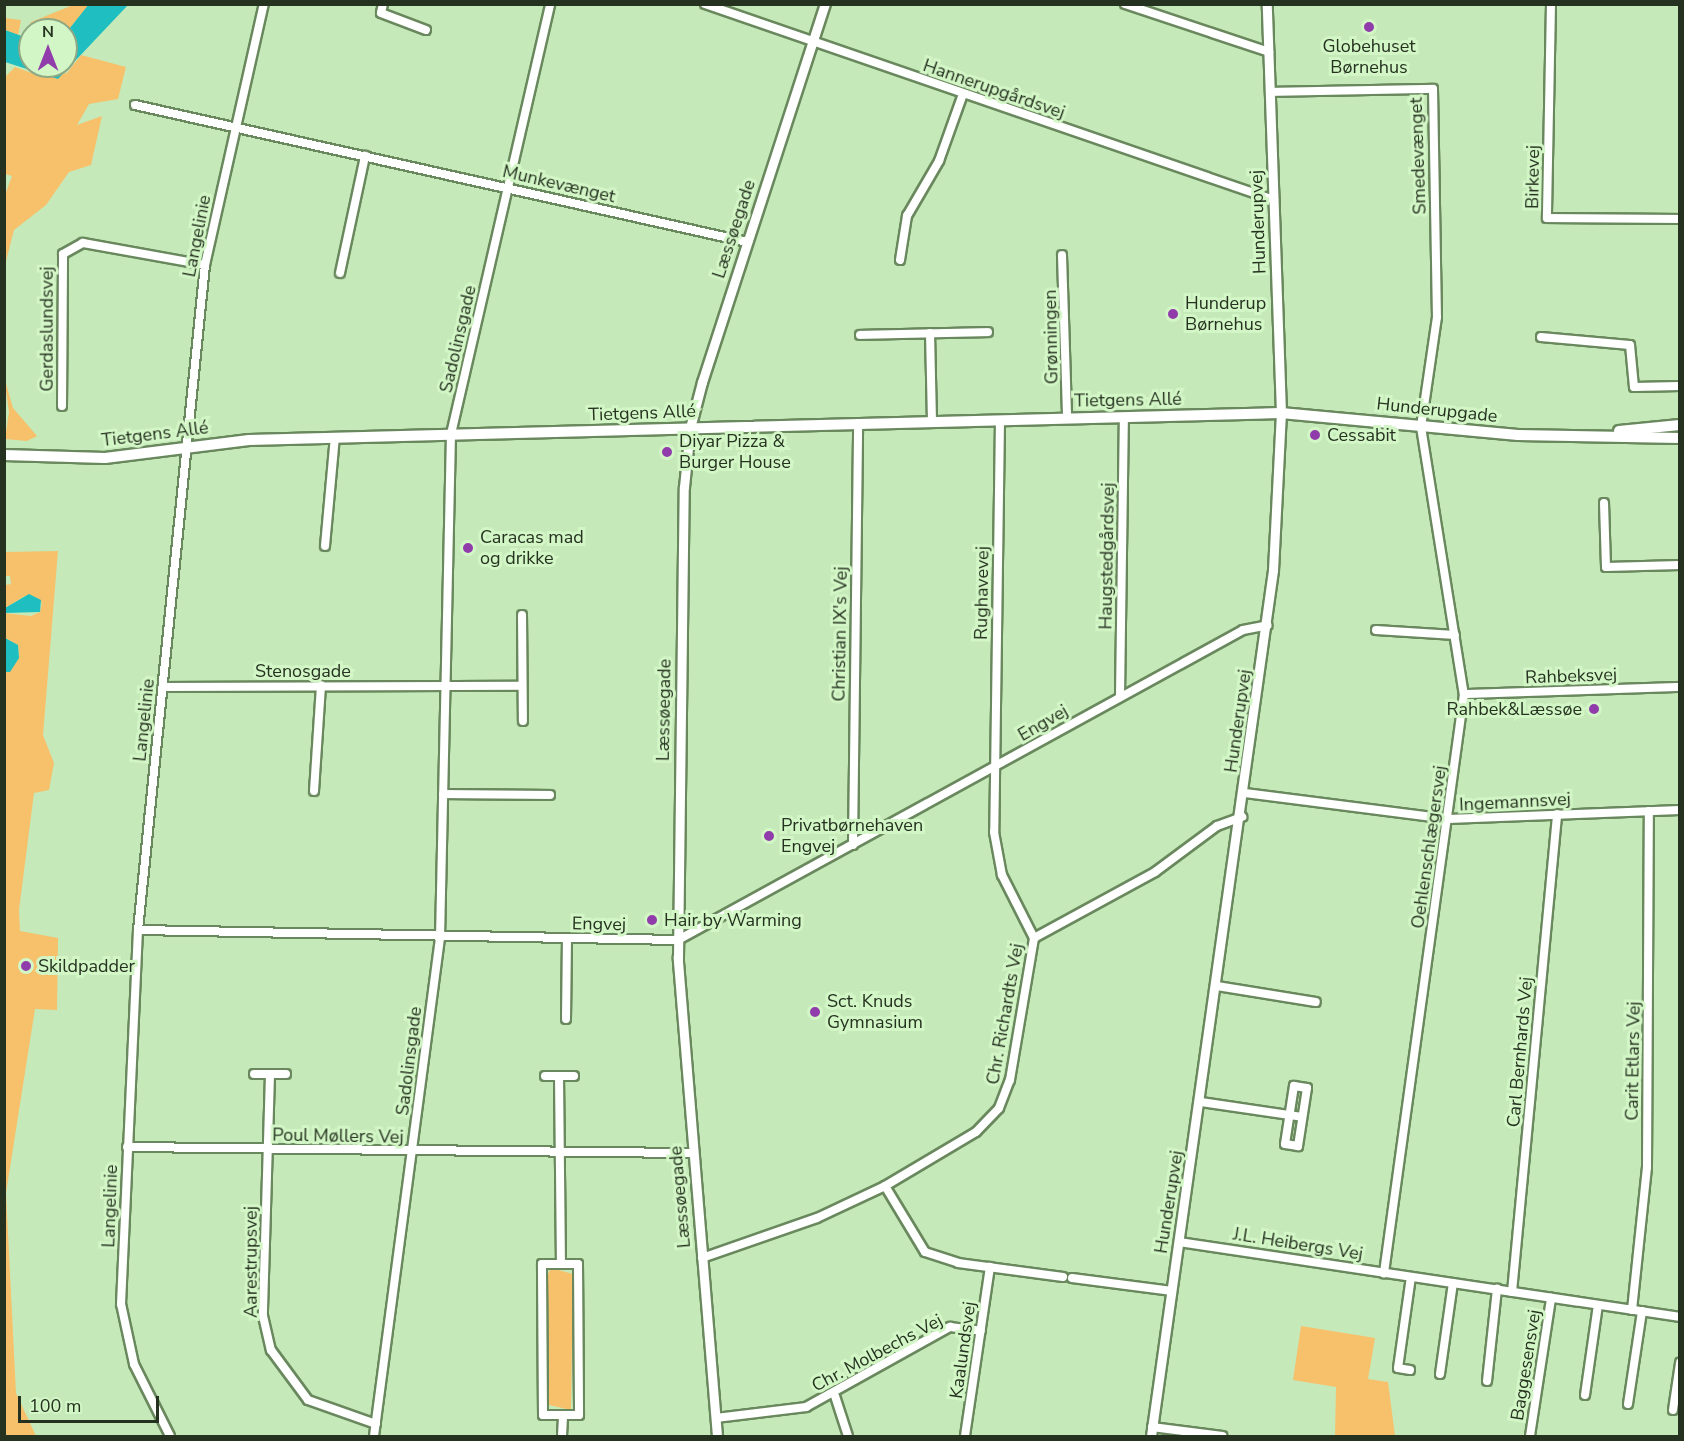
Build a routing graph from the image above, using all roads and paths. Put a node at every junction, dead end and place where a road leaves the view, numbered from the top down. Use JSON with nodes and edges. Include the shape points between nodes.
{"nodes":[{"id":1,"x":264,"y":4,"type":"edge"},
{"id":2,"x":384,"y":4,"type":"edge"},
{"id":3,"x":550,"y":4,"type":"edge"},
{"id":4,"x":705,"y":4,"type":"edge"},
{"id":5,"x":825,"y":4,"type":"edge"},
{"id":6,"x":1125,"y":4,"type":"edge"},
{"id":7,"x":1267,"y":4,"type":"edge"},
{"id":8,"x":1551,"y":4,"type":"edge"},
{"id":9,"x":426,"y":30,"type":"dead end"},
{"id":10,"x":813,"y":42,"type":"junction"},
{"id":11,"x":1269,"y":52,"type":"junction"},
{"id":12,"x":1270,"y":92,"type":"junction"},
{"id":13,"x":963,"y":94,"type":"junction"},
{"id":14,"x":135,"y":105,"type":"dead end"},
{"id":15,"x":236,"y":127,"type":"junction"},
{"id":16,"x":365,"y":156,"type":"junction"},
{"id":17,"x":509,"y":188,"type":"junction"},
{"id":18,"x":1274,"y":200,"type":"junction"},
{"id":19,"x":1680,"y":219,"type":"edge"},
{"id":20,"x":747,"y":242,"type":"junction"},
{"id":21,"x":1062,"y":255,"type":"dead end"},
{"id":22,"x":900,"y":260,"type":"dead end"},
{"id":23,"x":205,"y":265,"type":"junction"},
{"id":24,"x":340,"y":273,"type":"dead end"},
{"id":25,"x":1436,"y":275,"type":"joint"},
{"id":26,"x":988,"y":332,"type":"dead end"},
{"id":27,"x":930,"y":333,"type":"junction"},
{"id":28,"x":860,"y":335,"type":"dead end"},
{"id":29,"x":1541,"y":337,"type":"dead end"},
{"id":30,"x":1680,"y":386,"type":"edge"},
{"id":31,"x":62,"y":406,"type":"dead end"},
{"id":32,"x":1281,"y":412,"type":"junction"},
{"id":33,"x":1124,"y":417,"type":"junction"},
{"id":34,"x":1067,"y":418,"type":"junction"},
{"id":35,"x":1000,"y":420,"type":"junction"},
{"id":36,"x":932,"y":422,"type":"junction"},
{"id":37,"x":858,"y":423,"type":"junction"},
{"id":38,"x":1680,"y":425,"type":"edge"},
{"id":39,"x":1421,"y":427,"type":"junction"},
{"id":40,"x":690,"y":428,"type":"junction"},
{"id":41,"x":451,"y":434,"type":"junction"},
{"id":42,"x":1589,"y":435,"type":"junction"},
{"id":43,"x":335,"y":437,"type":"junction"},
{"id":44,"x":1680,"y":438,"type":"edge"},
{"id":45,"x":187,"y":447,"type":"junction"},
{"id":46,"x":4,"y":455,"type":"edge"},
{"id":47,"x":1604,"y":503,"type":"dead end"},
{"id":48,"x":325,"y":546,"type":"dead end"},
{"id":49,"x":1680,"y":565,"type":"edge"},
{"id":50,"x":522,"y":615,"type":"dead end"},
{"id":51,"x":1268,"y":625,"type":"junction"},
{"id":52,"x":1376,"y":630,"type":"dead end"},
{"id":53,"x":1455,"y":634,"type":"junction"},
{"id":54,"x":321,"y":685,"type":"junction"},
{"id":55,"x":522,"y":686,"type":"junction"},
{"id":56,"x":163,"y":687,"type":"junction"},
{"id":57,"x":444,"y":687,"type":"junction"},
{"id":58,"x":1680,"y":687,"type":"edge"},
{"id":59,"x":1464,"y":694,"type":"junction"},
{"id":60,"x":1120,"y":696,"type":"junction"},
{"id":61,"x":523,"y":722,"type":"dead end"},
{"id":62,"x":995,"y":767,"type":"junction"},
{"id":63,"x":314,"y":791,"type":"dead end"},
{"id":64,"x":1245,"y":793,"type":"junction"},
{"id":65,"x":442,"y":794,"type":"junction"},
{"id":66,"x":550,"y":795,"type":"dead end"},
{"id":67,"x":1680,"y":810,"type":"edge"},
{"id":68,"x":1649,"y":811,"type":"junction"},
{"id":69,"x":1557,"y":814,"type":"junction"},
{"id":70,"x":1242,"y":817,"type":"junction"},
{"id":71,"x":1448,"y":819,"type":"junction"},
{"id":72,"x":853,"y":845,"type":"junction"},
{"id":73,"x":138,"y":930,"type":"junction"},
{"id":74,"x":440,"y":938,"type":"junction"},
{"id":75,"x":1034,"y":938,"type":"junction"},
{"id":76,"x":567,"y":939,"type":"junction"},
{"id":77,"x":678,"y":940,"type":"junction"},
{"id":78,"x":1217,"y":986,"type":"junction"},
{"id":79,"x":1316,"y":1002,"type":"dead end"},
{"id":80,"x":566,"y":1019,"type":"dead end"},
{"id":81,"x":254,"y":1074,"type":"dead end"},
{"id":82,"x":270,"y":1074,"type":"junction"},
{"id":83,"x":286,"y":1074,"type":"dead end"},
{"id":84,"x":544,"y":1076,"type":"dead end"},
{"id":85,"x":560,"y":1076,"type":"junction"},
{"id":86,"x":574,"y":1076,"type":"dead end"},
{"id":87,"x":1201,"y":1102,"type":"junction"},
{"id":88,"x":1290,"y":1115,"type":"junction"},
{"id":89,"x":1302,"y":1117,"type":"junction"},
{"id":90,"x":127,"y":1147,"type":"junction"},
{"id":91,"x":267,"y":1149,"type":"junction"},
{"id":92,"x":412,"y":1152,"type":"junction"},
{"id":93,"x":559,"y":1153,"type":"junction"},
{"id":94,"x":693,"y":1153,"type":"junction"},
{"id":95,"x":885,"y":1186,"type":"junction"},
{"id":96,"x":1179,"y":1242,"type":"junction"},
{"id":97,"x":702,"y":1258,"type":"junction"},
{"id":98,"x":561,"y":1264,"type":"junction"},
{"id":99,"x":990,"y":1267,"type":"junction"},
{"id":100,"x":1384,"y":1273,"type":"junction"},
{"id":101,"x":1411,"y":1277,"type":"junction"},
{"id":102,"x":1453,"y":1283,"type":"junction"},
{"id":103,"x":1497,"y":1289,"type":"junction"},
{"id":104,"x":1172,"y":1291,"type":"junction"},
{"id":105,"x":1512,"y":1292,"type":"junction"},
{"id":106,"x":1551,"y":1298,"type":"junction"},
{"id":107,"x":1598,"y":1305,"type":"junction"},
{"id":108,"x":1632,"y":1310,"type":"junction"},
{"id":109,"x":1642,"y":1311,"type":"junction"},
{"id":110,"x":1680,"y":1317,"type":"edge"},
{"id":111,"x":981,"y":1331,"type":"junction"},
{"id":112,"x":1680,"y":1363,"type":"edge"},
{"id":113,"x":1410,"y":1370,"type":"dead end"},
{"id":114,"x":1440,"y":1374,"type":"dead end"},
{"id":115,"x":1486,"y":1381,"type":"dead end"},
{"id":116,"x":1586,"y":1395,"type":"dead end"},
{"id":117,"x":835,"y":1396,"type":"junction"},
{"id":118,"x":1629,"y":1404,"type":"dead end"},
{"id":119,"x":1673,"y":1410,"type":"dead end"},
{"id":120,"x":563,"y":1415,"type":"junction"},
{"id":121,"x":716,"y":1418,"type":"junction"},
{"id":122,"x":376,"y":1424,"type":"junction"},
{"id":123,"x":1151,"y":1432,"type":"edge"},
{"id":124,"x":170,"y":1437,"type":"edge"},
{"id":125,"x":374,"y":1437,"type":"edge"},
{"id":126,"x":562,"y":1437,"type":"edge"},
{"id":127,"x":717,"y":1437,"type":"edge"},
{"id":128,"x":848,"y":1437,"type":"edge"},
{"id":129,"x":965,"y":1437,"type":"edge"},
{"id":130,"x":1222,"y":1437,"type":"edge"},
{"id":131,"x":1530,"y":1437,"type":"edge"}],
"edges":[{"from":1,"to":15,"type":"street","name":"Langelinie"},
{"from":2,"to":9,"type":"street","via":[[381,13]]},
{"from":3,"to":17,"type":"street","name":"Sadolinsgade"},
{"from":4,"to":10,"type":"street","name":"Hannerupgårdsvej"},
{"from":5,"to":10,"type":"street","name":"Læssøegade"},
{"from":6,"to":11,"type":"street"},
{"from":7,"to":11,"type":"street","name":"Hunderupvej"},
{"from":8,"to":19,"type":"street","name":"Birkevej","via":[[1548,218]]},
{"from":10,"to":13,"type":"street","name":"Hannerupgårdsvej"},
{"from":10,"to":20,"type":"street","name":"Læssøegade"},
{"from":11,"to":12,"type":"street","name":"Hunderupvej"},
{"from":12,"to":18,"type":"street","name":"Hunderupvej"},
{"from":12,"to":25,"type":"street","name":"Smedevænget","via":[[1433,89]]},
{"from":13,"to":18,"type":"street","name":"Hannerupgårdsvej"},
{"from":13,"to":22,"type":"street","via":[[939,161],[907,216]]},
{"from":14,"to":15,"type":"street","name":"Munkevænget"},
{"from":15,"to":16,"type":"street","name":"Munkevænget"},
{"from":15,"to":23,"type":"street","name":"Langelinie"},
{"from":16,"to":17,"type":"street","name":"Munkevænget"},
{"from":16,"to":24,"type":"street"},
{"from":17,"to":20,"type":"street","name":"Munkevænget"},
{"from":17,"to":41,"type":"street","name":"Sadolinsgade"},
{"from":18,"to":32,"type":"street","name":"Hunderupvej"},
{"from":20,"to":40,"type":"street","name":"Læssøegade"},
{"from":21,"to":34,"type":"street","name":"Grønningen"},
{"from":23,"to":31,"type":"street","name":"Gerdaslundsvej","via":[[83,243],[63,254]]},
{"from":23,"to":45,"type":"street","name":"Langelinie"},
{"from":25,"to":39,"type":"street","name":"Oehlenschlægersvej","via":[[1437,317]]},
{"from":26,"to":27,"type":"street"},
{"from":27,"to":28,"type":"street"},
{"from":27,"to":36,"type":"street"},
{"from":29,"to":30,"type":"street","via":[[1630,345],[1635,349],[1634,387]]},
{"from":32,"to":33,"type":"main road","name":"Tietgens Allé"},
{"from":32,"to":39,"type":"main road","name":"Hunderupgade"},
{"from":32,"to":51,"type":"street","name":"Hunderupvej"},
{"from":33,"to":34,"type":"main road","name":"Tietgens Allé"},
{"from":33,"to":60,"type":"street","name":"Haugstedgårdsvej"},
{"from":34,"to":35,"type":"main road","name":"Tietgens Allé"},
{"from":35,"to":36,"type":"main road","name":"Tietgens Allé"},
{"from":35,"to":62,"type":"street","name":"Rughavevej"},
{"from":36,"to":37,"type":"main road","name":"Tietgens Allé"},
{"from":37,"to":40,"type":"main road","name":"Tietgens Allé"},
{"from":37,"to":72,"type":"street","name":"Christian IX's Vej"},
{"from":38,"to":42,"type":"main road","name":"Hunderupgade"},
{"from":39,"to":42,"type":"main road","name":"Hunderupgade"},
{"from":39,"to":53,"type":"street","name":"Oehlenschlægersvej"},
{"from":40,"to":41,"type":"main road","name":"Tietgens Allé"},
{"from":40,"to":77,"type":"street","name":"Læssøegade"},
{"from":41,"to":43,"type":"main road","name":"Tietgens Allé"},
{"from":41,"to":57,"type":"street","name":"Sadolinsgade"},
{"from":42,"to":44,"type":"main road","name":"Hunderupgade"},
{"from":43,"to":45,"type":"main road","name":"Tietgens Allé"},
{"from":43,"to":48,"type":"street"},
{"from":45,"to":46,"type":"main road","name":"Tietgens Allé","via":[[105,458]]},
{"from":45,"to":56,"type":"street","name":"Langelinie"},
{"from":47,"to":49,"type":"street","via":[[1606,567]]},
{"from":50,"to":55,"type":"street"},
{"from":51,"to":60,"type":"street","name":"Engvej","via":[[1243,630]]},
{"from":51,"to":64,"type":"street","name":"Hunderupvej"},
{"from":52,"to":53,"type":"street"},
{"from":53,"to":59,"type":"street","name":"Oehlenschlægersvej"},
{"from":54,"to":56,"type":"street","name":"Stenosgade"},
{"from":54,"to":57,"type":"street","name":"Stenosgade"},
{"from":54,"to":63,"type":"street"},
{"from":55,"to":57,"type":"street"},
{"from":55,"to":61,"type":"street"},
{"from":56,"to":73,"type":"street","name":"Langelinie"},
{"from":57,"to":65,"type":"street","name":"Sadolinsgade"},
{"from":58,"to":59,"type":"street","name":"Rahbeksvej"},
{"from":59,"to":71,"type":"street","name":"Oehlenschlægersvej"},
{"from":60,"to":62,"type":"street","name":"Engvej"},
{"from":62,"to":72,"type":"street","name":"Engvej"},
{"from":62,"to":75,"type":"street","name":"Rughavevej","via":[[996,855]]},
{"from":64,"to":70,"type":"street","name":"Hunderupvej"},
{"from":64,"to":71,"type":"street","name":"Ingemannsvej"},
{"from":65,"to":66,"type":"street"},
{"from":65,"to":74,"type":"street","name":"Sadolinsgade"},
{"from":67,"to":68,"type":"street","name":"Ingemannsvej"},
{"from":68,"to":69,"type":"street","name":"Ingemannsvej"},
{"from":68,"to":108,"type":"street","name":"Carit Etlars Vej","via":[[1647,1167]]},
{"from":69,"to":71,"type":"street","name":"Ingemannsvej"},
{"from":69,"to":105,"type":"street","name":"Carl Bernhards Vej"},
{"from":70,"to":75,"type":"street","name":"Chr. Richardts Vej","via":[[1217,826],[1155,872]]},
{"from":70,"to":78,"type":"street","name":"Hunderupvej"},
{"from":71,"to":100,"type":"street","name":"Oehlenschlægersvej"},
{"from":72,"to":77,"type":"street","name":"Engvej"},
{"from":73,"to":74,"type":"street","name":"Engvej"},
{"from":73,"to":90,"type":"street","name":"Langelinie"},
{"from":74,"to":76,"type":"street","name":"Engvej"},
{"from":74,"to":92,"type":"street","name":"Sadolinsgade"},
{"from":75,"to":95,"type":"street","name":"Chr. Richardts Vej","via":[[1010,1080],[999,1108],[976,1132]]},
{"from":76,"to":77,"type":"street","name":"Engvej"},
{"from":76,"to":80,"type":"street"},
{"from":77,"to":94,"type":"street","name":"Læssøegade"},
{"from":78,"to":79,"type":"street"},
{"from":78,"to":87,"type":"street","name":"Hunderupvej"},
{"from":81,"to":82,"type":"street"},
{"from":82,"to":83,"type":"street"},
{"from":82,"to":91,"type":"street","name":"Aarestrupsvej"},
{"from":84,"to":85,"type":"street"},
{"from":85,"to":86,"type":"street"},
{"from":85,"to":93,"type":"street"},
{"from":87,"to":88,"type":"street"},
{"from":87,"to":96,"type":"street","name":"Hunderupvej"},
{"from":88,"to":89,"type":"street"},
{"from":88,"to":89,"type":"street","via":[[1294,1086],[1306,1088]]},
{"from":88,"to":89,"type":"street","via":[[1285,1144],[1298,1146]]},
{"from":90,"to":91,"type":"street","name":"Poul Møllers Vej"},
{"from":90,"to":124,"type":"street","name":"Langelinie","via":[[124,1337]]},
{"from":91,"to":92,"type":"street","name":"Poul Møllers Vej"},
{"from":91,"to":122,"type":"street","name":"Aarestrupsvej","via":[[263,1316],[271,1350],[308,1400]]},
{"from":92,"to":93,"type":"street","name":"Poul Møllers Vej"},
{"from":92,"to":122,"type":"street","name":"Sadolinsgade"},
{"from":93,"to":94,"type":"street","name":"Poul Møllers Vej"},
{"from":93,"to":98,"type":"street"},
{"from":94,"to":97,"type":"street","name":"Læssøegade"},
{"from":95,"to":97,"type":"street","name":"Chr. Richardts Vej","via":[[818,1218]]},
{"from":95,"to":99,"type":"street","via":[[925,1252]]},
{"from":96,"to":100,"type":"street","name":"J.L. Heibergs Vej"},
{"from":96,"to":104,"type":"street","name":"Hunderupvej"},
{"from":97,"to":121,"type":"street","name":"Læssøegade"},
{"from":98,"to":120,"type":"street","via":[[578,1264],[579,1415]]},
{"from":98,"to":120,"type":"street","via":[[542,1264],[543,1415]]},
{"from":99,"to":104,"type":"street"},
{"from":99,"to":111,"type":"street","name":"Kaalundsvej"},
{"from":100,"to":101,"type":"street","name":"J.L. Heibergs Vej"},
{"from":101,"to":102,"type":"street","name":"J.L. Heibergs Vej"},
{"from":101,"to":113,"type":"street","via":[[1398,1368]]},
{"from":102,"to":103,"type":"street","name":"J.L. Heibergs Vej"},
{"from":102,"to":114,"type":"street"},
{"from":103,"to":105,"type":"street","name":"J.L. Heibergs Vej"},
{"from":103,"to":115,"type":"street"},
{"from":104,"to":123,"type":"street","name":"Hunderupvej"},
{"from":105,"to":106,"type":"street","name":"J.L. Heibergs Vej"},
{"from":106,"to":107,"type":"street","name":"J.L. Heibergs Vej"},
{"from":106,"to":131,"type":"street","name":"Baggesensvej"},
{"from":107,"to":108,"type":"street","name":"J.L. Heibergs Vej"},
{"from":107,"to":116,"type":"street"},
{"from":108,"to":109,"type":"street","name":"J.L. Heibergs Vej"},
{"from":109,"to":110,"type":"street","name":"J.L. Heibergs Vej"},
{"from":109,"to":118,"type":"street"},
{"from":111,"to":117,"type":"street","name":"Chr. Molbechs Vej","via":[[950,1327]]},
{"from":111,"to":129,"type":"street","name":"Kaalundsvej"},
{"from":112,"to":119,"type":"street"},
{"from":117,"to":121,"type":"street","name":"Chr. Molbechs Vej","via":[[776,1413]]},
{"from":117,"to":128,"type":"street"},
{"from":120,"to":126,"type":"street"},
{"from":121,"to":127,"type":"street","name":"Læssøegade"},
{"from":122,"to":125,"type":"street","name":"Sadolinsgade"},
{"from":123,"to":130,"type":"street"}]}
